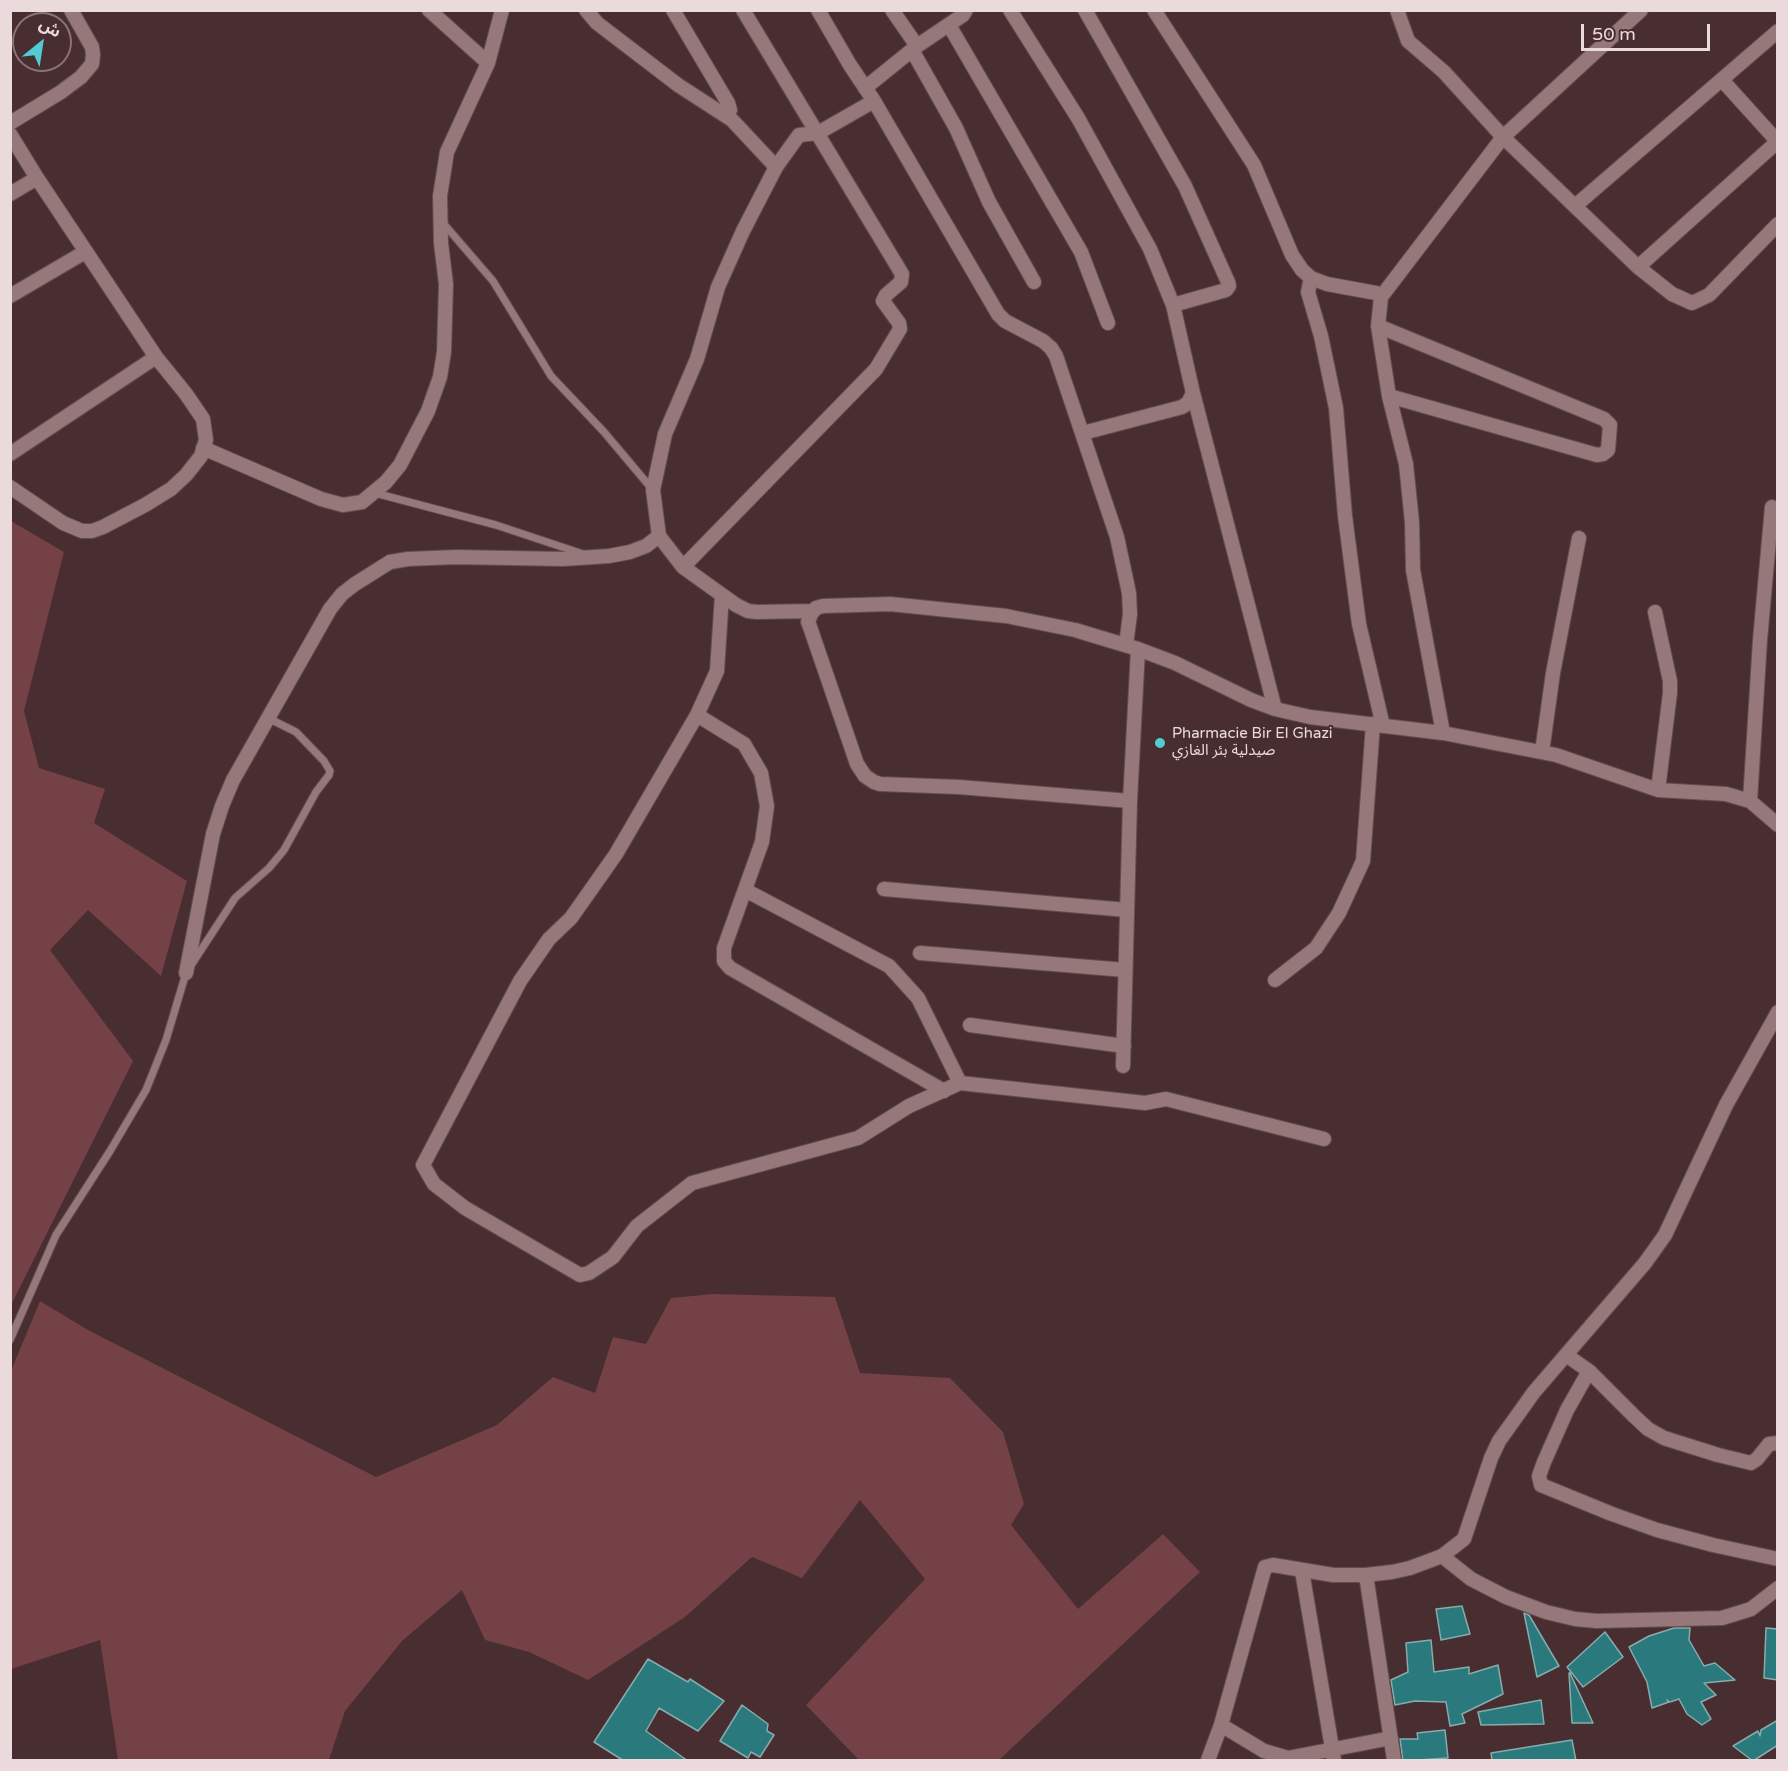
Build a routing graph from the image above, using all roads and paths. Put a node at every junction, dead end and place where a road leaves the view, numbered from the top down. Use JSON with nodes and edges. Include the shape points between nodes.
{"nodes":[{"id":1,"x":71,"y":10,"type":"edge"},
{"id":2,"x":429,"y":10,"type":"edge"},
{"id":3,"x":502,"y":10,"type":"edge"},
{"id":4,"x":585,"y":10,"type":"edge"},
{"id":5,"x":673,"y":10,"type":"edge"},
{"id":6,"x":743,"y":10,"type":"edge"},
{"id":7,"x":818,"y":10,"type":"edge"},
{"id":8,"x":892,"y":10,"type":"edge"},
{"id":9,"x":966,"y":10,"type":"edge"},
{"id":10,"x":1010,"y":10,"type":"edge"},
{"id":11,"x":1085,"y":10,"type":"edge"},
{"id":12,"x":1154,"y":10,"type":"edge"},
{"id":13,"x":1397,"y":10,"type":"edge"},
{"id":14,"x":1641,"y":10,"type":"edge"},
{"id":15,"x":949,"y":25,"type":"junction"},
{"id":16,"x":1778,"y":31,"type":"edge"},
{"id":17,"x":915,"y":48,"type":"junction"},
{"id":18,"x":488,"y":63,"type":"junction"},
{"id":19,"x":1722,"y":80,"type":"junction"},
{"id":20,"x":865,"y":87,"type":"junction"},
{"id":21,"x":874,"y":102,"type":"junction"},
{"id":22,"x":725,"y":115,"type":"junction"},
{"id":23,"x":10,"y":123,"type":"edge"},
{"id":24,"x":818,"y":133,"type":"junction"},
{"id":25,"x":10,"y":134,"type":"edge"},
{"id":26,"x":1503,"y":137,"type":"junction"},
{"id":27,"x":1777,"y":142,"type":"edge"},
{"id":28,"x":776,"y":167,"type":"junction"},
{"id":29,"x":37,"y":178,"type":"junction"},
{"id":30,"x":10,"y":194,"type":"edge"},
{"id":31,"x":1575,"y":206,"type":"junction"},
{"id":32,"x":440,"y":219,"type":"junction"},
{"id":33,"x":1778,"y":224,"type":"edge"},
{"id":34,"x":85,"y":252,"type":"junction"},
{"id":35,"x":1638,"y":267,"type":"junction"},
{"id":36,"x":1311,"y":278,"type":"junction"},
{"id":37,"x":1034,"y":282,"type":"dead end"},
{"id":38,"x":10,"y":296,"type":"edge"},
{"id":39,"x":1381,"y":297,"type":"junction"},
{"id":40,"x":1173,"y":305,"type":"junction"},
{"id":41,"x":1108,"y":322,"type":"dead end"},
{"id":42,"x":1378,"y":326,"type":"junction"},
{"id":43,"x":156,"y":357,"type":"junction"},
{"id":44,"x":1193,"y":393,"type":"junction"},
{"id":45,"x":1389,"y":396,"type":"junction"},
{"id":46,"x":1083,"y":433,"type":"junction"},
{"id":47,"x":203,"y":448,"type":"junction"},
{"id":48,"x":10,"y":454,"type":"edge"},
{"id":49,"x":10,"y":487,"type":"edge"},
{"id":50,"x":653,"y":490,"type":"junction"},
{"id":51,"x":373,"y":492,"type":"junction"},
{"id":52,"x":1775,"y":504,"type":"edge"},
{"id":53,"x":659,"y":536,"type":"junction"},
{"id":54,"x":1579,"y":538,"type":"dead end"},
{"id":55,"x":591,"y":557,"type":"junction"},
{"id":56,"x":683,"y":567,"type":"junction"},
{"id":57,"x":722,"y":595,"type":"junction"},
{"id":58,"x":813,"y":610,"type":"junction"},
{"id":59,"x":1655,"y":612,"type":"dead end"},
{"id":60,"x":1132,"y":647,"type":"junction"},
{"id":61,"x":1275,"y":709,"type":"junction"},
{"id":62,"x":697,"y":715,"type":"junction"},
{"id":63,"x":270,"y":719,"type":"junction"},
{"id":64,"x":1378,"y":725,"type":"junction"},
{"id":65,"x":1443,"y":733,"type":"junction"},
{"id":66,"x":1542,"y":752,"type":"junction"},
{"id":67,"x":1658,"y":790,"type":"junction"},
{"id":68,"x":1130,"y":801,"type":"junction"},
{"id":69,"x":1750,"y":801,"type":"junction"},
{"id":70,"x":1777,"y":824,"type":"edge"},
{"id":71,"x":884,"y":889,"type":"dead end"},
{"id":72,"x":745,"y":890,"type":"junction"},
{"id":73,"x":1127,"y":909,"type":"junction"},
{"id":74,"x":920,"y":953,"type":"dead end"},
{"id":75,"x":1125,"y":970,"type":"junction"},
{"id":76,"x":186,"y":973,"type":"junction"},
{"id":77,"x":1275,"y":980,"type":"dead end"},
{"id":78,"x":1778,"y":1012,"type":"edge"},
{"id":79,"x":970,"y":1025,"type":"dead end"},
{"id":80,"x":1124,"y":1046,"type":"junction"},
{"id":81,"x":1123,"y":1066,"type":"dead end"},
{"id":82,"x":960,"y":1083,"type":"junction"},
{"id":83,"x":944,"y":1091,"type":"junction"},
{"id":84,"x":1324,"y":1139,"type":"dead end"},
{"id":85,"x":10,"y":1340,"type":"edge"},
{"id":86,"x":1566,"y":1355,"type":"junction"},
{"id":87,"x":1589,"y":1371,"type":"junction"},
{"id":88,"x":1778,"y":1443,"type":"edge"},
{"id":89,"x":1442,"y":1556,"type":"junction"},
{"id":90,"x":1778,"y":1559,"type":"edge"},
{"id":91,"x":1302,"y":1571,"type":"junction"},
{"id":92,"x":1366,"y":1575,"type":"junction"},
{"id":93,"x":1778,"y":1588,"type":"edge"},
{"id":94,"x":1221,"y":1725,"type":"junction"},
{"id":95,"x":1391,"y":1738,"type":"junction"},
{"id":96,"x":1333,"y":1755,"type":"edge"},
{"id":97,"x":1208,"y":1761,"type":"edge"},
{"id":98,"x":1394,"y":1761,"type":"edge"}],
"edges":[{"from":1,"to":23,"type":"street","via":[[92,47],[92,64],[61,92]]},
{"from":2,"to":18,"type":"street"},
{"from":3,"to":18,"type":"street"},
{"from":4,"to":22,"type":"street","via":[[669,78]]},
{"from":5,"to":22,"type":"street","via":[[728,103],[730,110]]},
{"from":6,"to":24,"type":"street"},
{"from":7,"to":20,"type":"street"},
{"from":8,"to":17,"type":"street"},
{"from":9,"to":15,"type":"street"},
{"from":10,"to":40,"type":"street","via":[[1083,128],[1150,249]]},
{"from":11,"to":40,"type":"street","via":[[1185,186],[1228,282],[1226,290]]},
{"from":12,"to":36,"type":"street","via":[[1254,165],[1292,255]]},
{"from":13,"to":26,"type":"street","via":[[1408,41],[1444,72]]},
{"from":14,"to":26,"type":"street"},
{"from":15,"to":17,"type":"street"},
{"from":15,"to":41,"type":"street","via":[[1081,252]]},
{"from":16,"to":19,"type":"street"},
{"from":17,"to":20,"type":"street"},
{"from":17,"to":37,"type":"street","via":[[988,202]]},
{"from":18,"to":32,"type":"street","via":[[447,152]]},
{"from":19,"to":27,"type":"street"},
{"from":19,"to":31,"type":"street"},
{"from":20,"to":21,"type":"street"},
{"from":21,"to":24,"type":"street"},
{"from":21,"to":46,"type":"street","via":[[998,314],[1051,348]]},
{"from":22,"to":28,"type":"street"},
{"from":24,"to":28,"type":"street","via":[[800,135]]},
{"from":24,"to":56,"type":"street","via":[[902,274],[901,282],[884,301],[900,329],[876,369]]},
{"from":25,"to":29,"type":"street"},
{"from":26,"to":31,"type":"street"},
{"from":26,"to":39,"type":"street"},
{"from":27,"to":35,"type":"street"},
{"from":28,"to":50,"type":"street","via":[[718,287],[697,359],[665,435]]},
{"from":29,"to":30,"type":"street"},
{"from":29,"to":34,"type":"street"},
{"from":31,"to":35,"type":"street"},
{"from":32,"to":50,"type":"lane","via":[[493,281],[549,374]]},
{"from":32,"to":51,"type":"street","via":[[446,284],[440,377],[428,411],[400,465]]},
{"from":33,"to":35,"type":"street","via":[[1709,295],[1692,303],[1672,294]]},
{"from":34,"to":38,"type":"street"},
{"from":34,"to":43,"type":"street"},
{"from":36,"to":39,"type":"street"},
{"from":36,"to":64,"type":"street","via":[[1308,292],[1336,408],[1359,624]]},
{"from":39,"to":42,"type":"street"},
{"from":40,"to":44,"type":"street"},
{"from":42,"to":45,"type":"street"},
{"from":42,"to":45,"type":"street","via":[[1604,419],[1610,425],[1608,450],[1597,455]]},
{"from":43,"to":47,"type":"street","via":[[203,419]]},
{"from":43,"to":48,"type":"street"},
{"from":44,"to":46,"type":"street","via":[[1182,407]]},
{"from":44,"to":61,"type":"street"},
{"from":45,"to":65,"type":"street","via":[[1406,464],[1413,570]]},
{"from":46,"to":60,"type":"street","via":[[1117,537],[1129,593]]},
{"from":47,"to":49,"type":"street","via":[[201,456],[171,489],[92,531],[63,523]]},
{"from":47,"to":51,"type":"street","via":[[333,504],[362,502]]},
{"from":50,"to":53,"type":"street"},
{"from":51,"to":55,"type":"lane","via":[[514,530]]},
{"from":52,"to":69,"type":"street","via":[[1760,640]]},
{"from":53,"to":55,"type":"street","via":[[630,552]]},
{"from":53,"to":56,"type":"street"},
{"from":54,"to":66,"type":"street"},
{"from":55,"to":63,"type":"street","via":[[456,557],[390,562],[342,594],[330,609]]},
{"from":56,"to":57,"type":"street"},
{"from":57,"to":58,"type":"street","via":[[747,611]]},
{"from":57,"to":62,"type":"street","via":[[717,671]]},
{"from":58,"to":60,"type":"street","via":[[824,606],[890,604],[944,608],[1075,630]]},
{"from":58,"to":68,"type":"street","via":[[808,622],[857,764],[874,782]]},
{"from":59,"to":67,"type":"street","via":[[1670,681]]},
{"from":60,"to":61,"type":"street"},
{"from":60,"to":68,"type":"street"},
{"from":61,"to":64,"type":"street"},
{"from":62,"to":72,"type":"street","via":[[744,744],[761,773],[767,806],[762,842]]},
{"from":62,"to":83,"type":"street","via":[[616,854],[520,981],[423,1165],[434,1184],[465,1208],[580,1275],[613,1257],[637,1226],[692,1184],[858,1138],[909,1106]]},
{"from":63,"to":76,"type":"street","via":[[222,806]]},
{"from":63,"to":76,"type":"lane","via":[[296,732],[324,761],[329,775],[284,850],[235,898]]},
{"from":64,"to":65,"type":"street"},
{"from":64,"to":77,"type":"street","via":[[1364,861],[1339,913],[1316,948]]},
{"from":65,"to":66,"type":"street"},
{"from":66,"to":67,"type":"street"},
{"from":67,"to":69,"type":"street","via":[[1726,794]]},
{"from":68,"to":73,"type":"street"},
{"from":69,"to":70,"type":"street"},
{"from":71,"to":73,"type":"street"},
{"from":72,"to":82,"type":"street","via":[[889,966],[918,998]]},
{"from":72,"to":83,"type":"street","via":[[724,948],[724,961],[729,968]]},
{"from":73,"to":75,"type":"street"},
{"from":74,"to":75,"type":"street"},
{"from":75,"to":80,"type":"street"},
{"from":76,"to":85,"type":"lane","via":[[146,1090],[56,1235]]},
{"from":78,"to":86,"type":"street","via":[[1726,1105],[1665,1235]]},
{"from":79,"to":80,"type":"street"},
{"from":80,"to":81,"type":"street"},
{"from":82,"to":83,"type":"street"},
{"from":82,"to":84,"type":"street","via":[[1145,1103],[1166,1099]]},
{"from":86,"to":87,"type":"street"},
{"from":86,"to":89,"type":"street","via":[[1499,1441],[1467,1533],[1458,1546]]},
{"from":87,"to":88,"type":"street","via":[[1634,1416],[1664,1438],[1751,1463],[1769,1444]]},
{"from":87,"to":90,"type":"street","via":[[1544,1462],[1539,1476],[1541,1485],[1658,1530]]},
{"from":89,"to":92,"type":"street","via":[[1410,1568]]},
{"from":89,"to":93,"type":"street","via":[[1471,1579],[1506,1597],[1575,1619],[1722,1618],[1751,1609]]},
{"from":91,"to":92,"type":"street"},
{"from":91,"to":94,"type":"street","via":[[1273,1565],[1264,1569]]},
{"from":91,"to":96,"type":"street"},
{"from":92,"to":95,"type":"street"},
{"from":94,"to":96,"type":"street","via":[[1264,1751],[1287,1758]]},
{"from":94,"to":97,"type":"street"},
{"from":95,"to":96,"type":"street"},
{"from":95,"to":98,"type":"street"}]}
